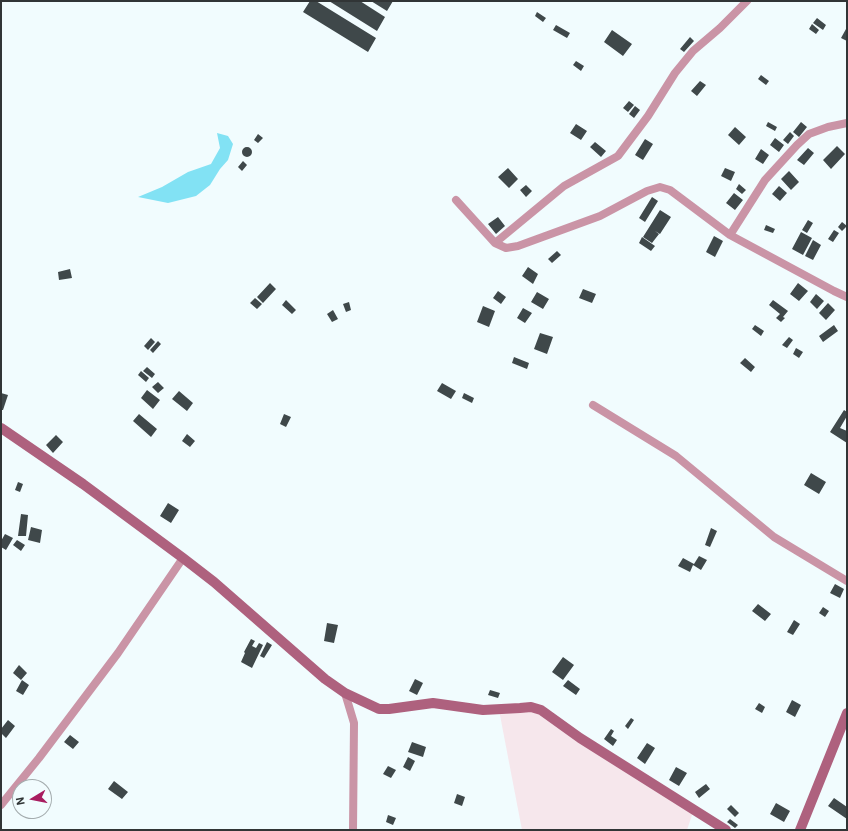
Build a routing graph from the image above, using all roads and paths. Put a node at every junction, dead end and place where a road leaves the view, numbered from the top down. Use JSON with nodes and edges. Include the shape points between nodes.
{"nodes":[{"id":1,"x":747,"y":1,"type":"edge"},
{"id":2,"x":847,"y":123,"type":"edge"},
{"id":3,"x":456,"y":200,"type":"dead end"},
{"id":4,"x":730,"y":235,"type":"junction"},
{"id":5,"x":495,"y":243,"type":"junction"},
{"id":6,"x":847,"y":297,"type":"edge"},
{"id":7,"x":593,"y":405,"type":"dead end"},
{"id":8,"x":1,"y":428,"type":"edge"},
{"id":9,"x":183,"y":558,"type":"junction"},
{"id":10,"x":847,"y":581,"type":"edge"},
{"id":11,"x":346,"y":693,"type":"junction"},
{"id":12,"x":847,"y":713,"type":"edge"},
{"id":13,"x":1,"y":805,"type":"edge"},
{"id":14,"x":353,"y":830,"type":"edge"},
{"id":15,"x":726,"y":830,"type":"edge"},
{"id":16,"x":800,"y":830,"type":"edge"}],
"edges":[{"from":1,"to":5,"type":"street","via":[[693,50],[674,73],[648,116],[618,156],[564,186]]},
{"from":2,"to":4,"type":"street","via":[[809,134],[797,145],[765,180]]},
{"from":3,"to":5,"type":"street"},
{"from":4,"to":5,"type":"street","via":[[670,190],[660,187],[647,191],[600,216],[518,246],[506,248]]},
{"from":4,"to":6,"type":"street"},
{"from":7,"to":10,"type":"street","via":[[676,456],[774,537]]},
{"from":8,"to":9,"type":"main road","via":[[83,484]]},
{"from":9,"to":11,"type":"main road","via":[[325,679]]},
{"from":9,"to":13,"type":"street","via":[[118,653]]},
{"from":11,"to":14,"type":"street","via":[[354,723]]},
{"from":11,"to":15,"type":"main road","via":[[379,709],[433,703],[483,710],[541,710],[580,738]]},
{"from":12,"to":16,"type":"main road"}]}
